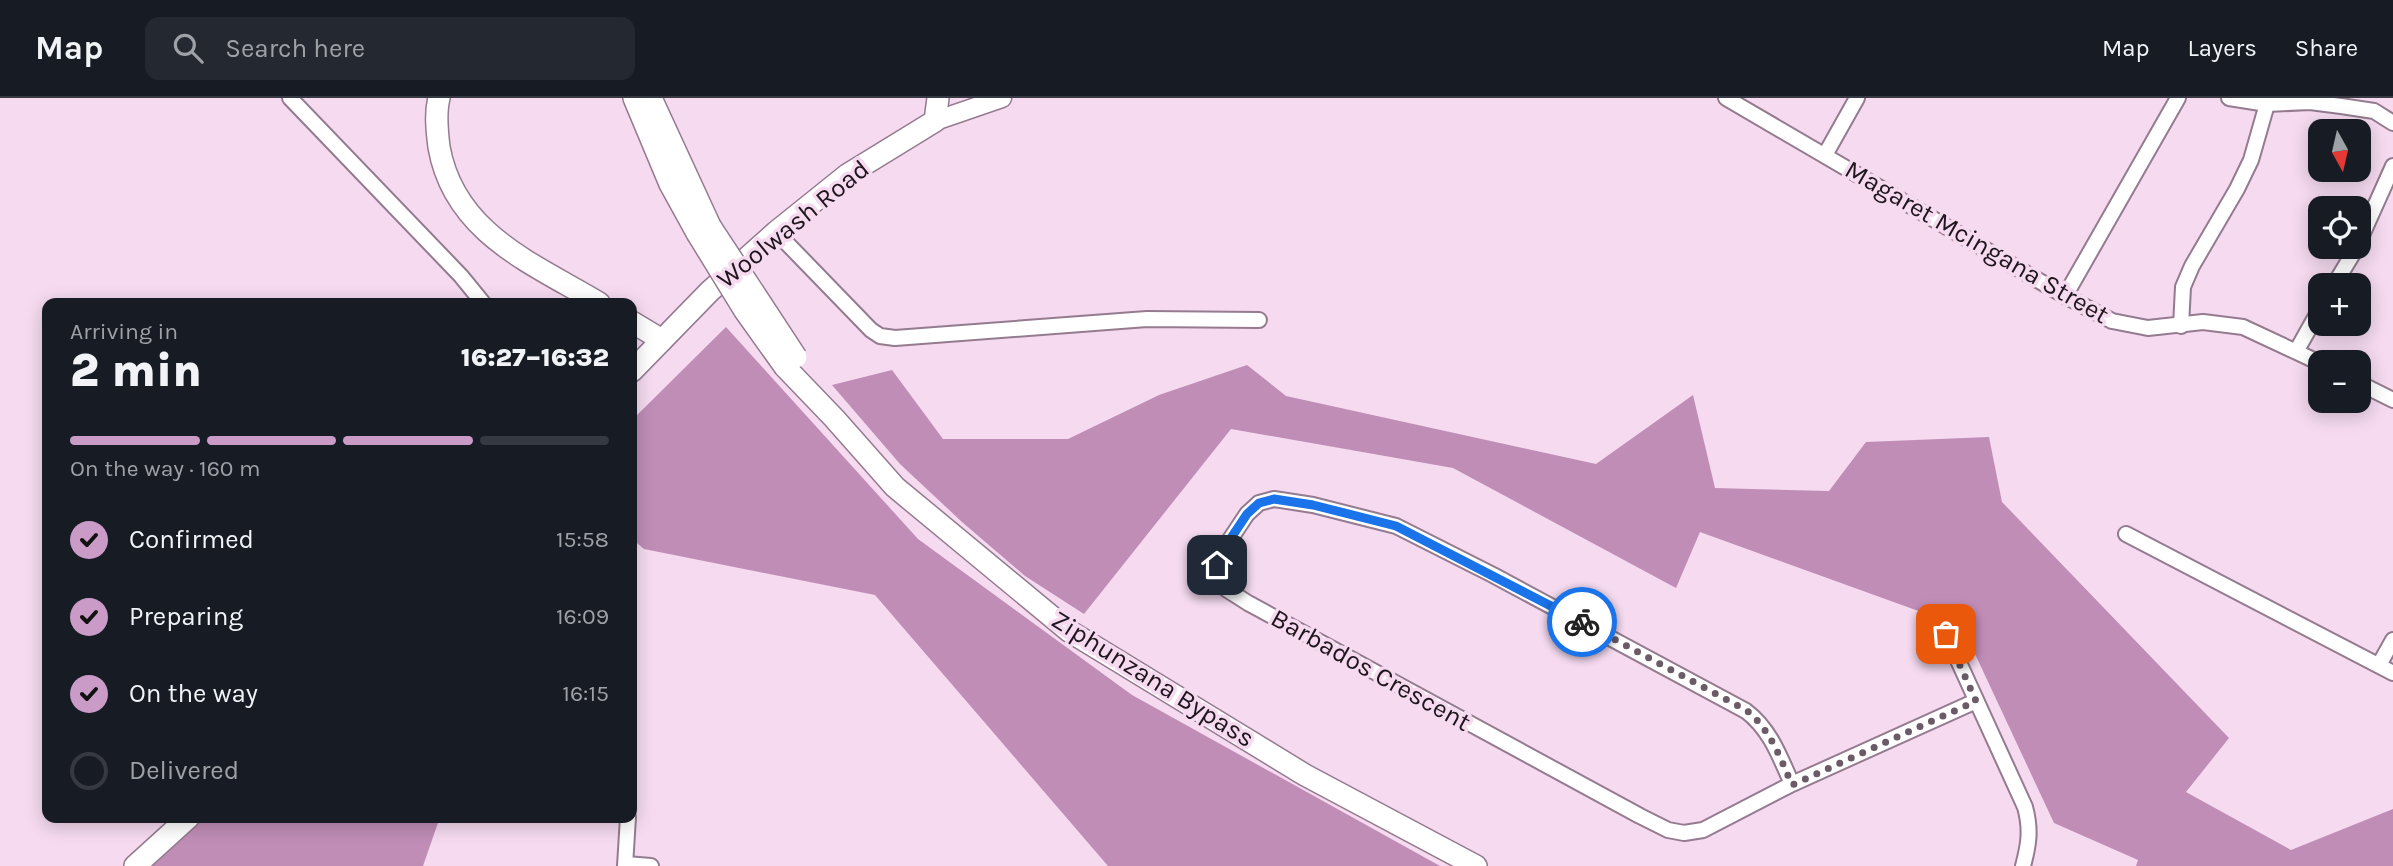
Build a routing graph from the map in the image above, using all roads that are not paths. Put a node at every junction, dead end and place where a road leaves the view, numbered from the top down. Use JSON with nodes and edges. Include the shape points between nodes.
{"nodes":[{"id":1,"x":290,"y":98,"type":"edge"},
{"id":2,"x":439,"y":98,"type":"edge"},
{"id":3,"x":634,"y":98,"type":"edge"},
{"id":4,"x":651,"y":98,"type":"edge"},
{"id":5,"x":938,"y":98,"type":"edge"},
{"id":6,"x":1002,"y":98,"type":"edge"},
{"id":7,"x":1726,"y":98,"type":"edge"},
{"id":8,"x":1857,"y":98,"type":"edge"},
{"id":9,"x":2178,"y":98,"type":"edge"},
{"id":10,"x":2229,"y":98,"type":"edge"},
{"id":11,"x":2310,"y":100,"type":"edge"},
{"id":12,"x":2267,"y":104,"type":"junction"},
{"id":13,"x":936,"y":121,"type":"junction"},
{"id":14,"x":2393,"y":123,"type":"edge"},
{"id":15,"x":1825,"y":155,"type":"junction"},
{"id":16,"x":2393,"y":166,"type":"edge"},
{"id":17,"x":2371,"y":215,"type":"edge"},
{"id":18,"x":704,"y":229,"type":"junction"},
{"id":19,"x":776,"y":232,"type":"junction"},
{"id":20,"x":2065,"y":296,"type":"junction"},
{"id":21,"x":479,"y":298,"type":"edge"},
{"id":22,"x":591,"y":298,"type":"edge"},
{"id":23,"x":1259,"y":320,"type":"dead end"},
{"id":24,"x":637,"y":325,"type":"edge"},
{"id":25,"x":2181,"y":326,"type":"junction"},
{"id":26,"x":2308,"y":330,"type":"edge"},
{"id":27,"x":662,"y":340,"type":"junction"},
{"id":28,"x":2297,"y":350,"type":"junction"},
{"id":29,"x":2308,"y":356,"type":"edge"},
{"id":30,"x":637,"y":366,"type":"edge"},
{"id":31,"x":2371,"y":389,"type":"edge"},
{"id":32,"x":2393,"y":400,"type":"edge"},
{"id":33,"x":2126,"y":534,"type":"dead end"},
{"id":34,"x":1946,"y":634,"type":"dead end"},
{"id":35,"x":2393,"y":640,"type":"edge"},
{"id":36,"x":2379,"y":664,"type":"junction"},
{"id":37,"x":2393,"y":673,"type":"edge"},
{"id":38,"x":1976,"y":701,"type":"junction"},
{"id":39,"x":1792,"y":785,"type":"junction"},
{"id":40,"x":182,"y":823,"type":"edge"},
{"id":41,"x":628,"y":823,"type":"edge"},
{"id":42,"x":626,"y":865,"type":"edge"},
{"id":43,"x":135,"y":866,"type":"edge"},
{"id":44,"x":651,"y":866,"type":"edge"},
{"id":45,"x":1476,"y":866,"type":"edge"},
{"id":46,"x":2023,"y":866,"type":"edge"}],
"edges":[{"from":1,"to":21,"type":"street"},
{"from":2,"to":22,"type":"main road","via":[[443,167],[467,211],[488,235]]},
{"from":3,"to":18,"type":"main road","via":[[670,184]]},
{"from":4,"to":18,"type":"main road"},
{"from":5,"to":13,"type":"main road"},
{"from":6,"to":13,"type":"street"},
{"from":7,"to":15,"type":"street","name":"Magaret Mcingana Street"},
{"from":8,"to":15,"type":"street"},
{"from":9,"to":20,"type":"street"},
{"from":10,"to":12,"type":"street"},
{"from":11,"to":12,"type":"street"},
{"from":11,"to":14,"type":"street","via":[[2374,111]]},
{"from":12,"to":25,"type":"street","via":[[2242,180],[2183,287]]},
{"from":13,"to":19,"type":"main road","name":"Woolwash Road","via":[[847,175]]},
{"from":15,"to":20,"type":"street","name":"Magaret Mcingana Street"},
{"from":16,"to":17,"type":"street"},
{"from":18,"to":45,"type":"main road","name":"Ziphunzana Bypass","bridge":true,"via":[[791,362],[895,487],[1069,631],[1305,775]]},
{"from":19,"to":23,"type":"street","via":[[880,336],[1147,319]]},
{"from":19,"to":27,"type":"main road","name":"Woolwash Road"},
{"from":20,"to":25,"type":"street","name":"Magaret Mcingana Street","via":[[2112,321],[2148,328]]},
{"from":24,"to":27,"type":"main road"},
{"from":25,"to":28,"type":"street","name":"Magaret Mcingana Street","via":[[2203,322],[2243,327]]},
{"from":26,"to":28,"type":"street"},
{"from":27,"to":30,"type":"main road","name":"Woolwash Road"},
{"from":28,"to":29,"type":"street","name":"Magaret Mcingana Street"},
{"from":31,"to":32,"type":"street"},
{"from":33,"to":36,"type":"street"},
{"from":34,"to":38,"type":"street"},
{"from":35,"to":36,"type":"street"},
{"from":36,"to":37,"type":"street"},
{"from":38,"to":39,"type":"street","name":"Barbados Crescent"},
{"from":38,"to":46,"type":"street","via":[[2025,807],[2030,826]]},
{"from":39,"to":39,"type":"street","name":"Barbados Crescent","via":[[1703,830],[1668,830],[1248,603],[1226,589],[1217,576],[1217,565],[1247,514],[1259,503],[1274,499],[1396,526],[1746,710],[1767,731]]},
{"from":40,"to":43,"type":"main road"},
{"from":41,"to":42,"type":"street"},
{"from":42,"to":44,"type":"street"}]}
